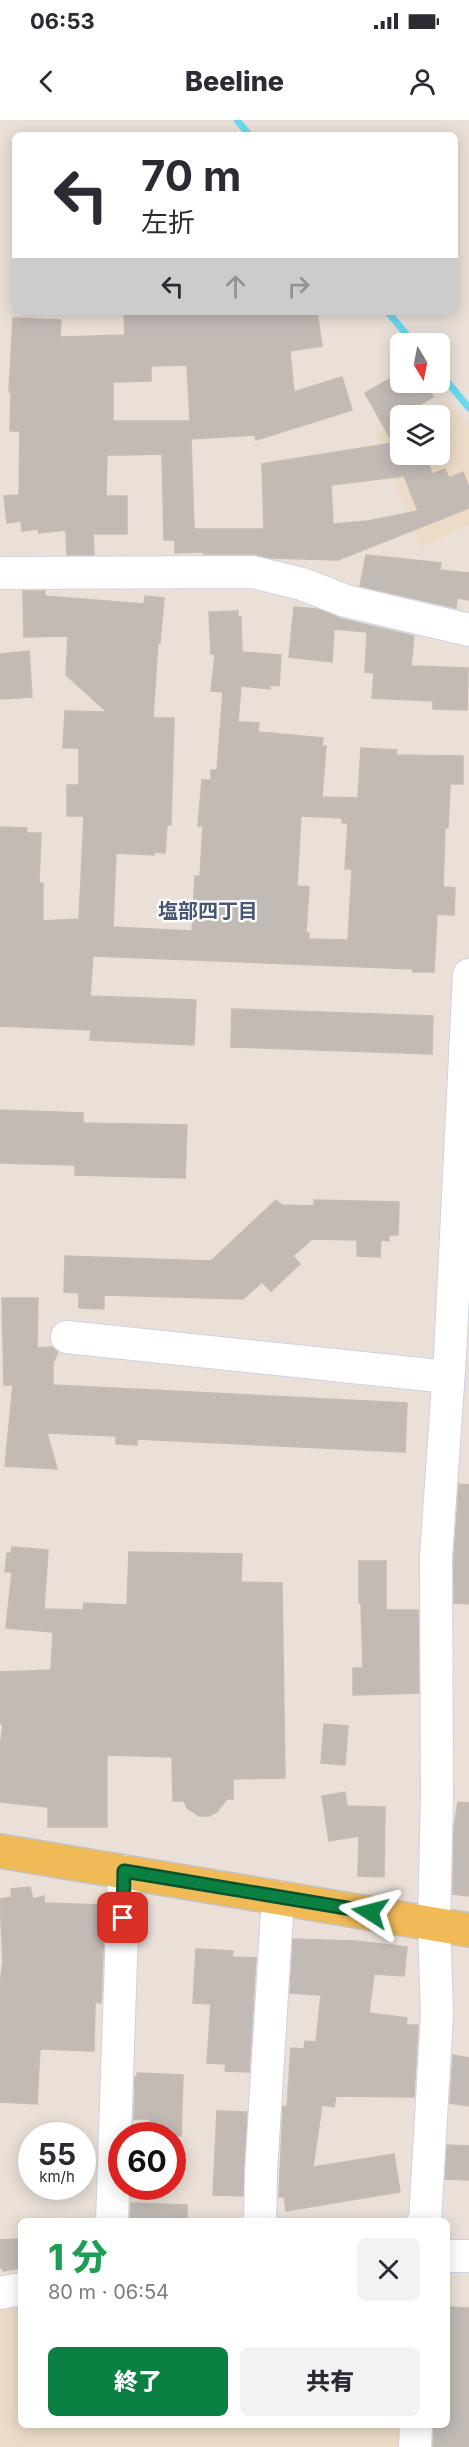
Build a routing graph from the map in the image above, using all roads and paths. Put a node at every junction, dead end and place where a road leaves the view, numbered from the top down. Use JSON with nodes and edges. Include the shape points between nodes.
{"nodes":[{"id":1,"x":0,"y":573,"type":"edge"},
{"id":2,"x":469,"y":630,"type":"edge"},
{"id":3,"x":469,"y":975,"type":"edge"},
{"id":4,"x":67,"y":1337,"type":"dead end"},
{"id":5,"x":448,"y":1377,"type":"junction"},
{"id":6,"x":0,"y":1851,"type":"edge"},
{"id":7,"x":124,"y":1871,"type":"junction"},
{"id":8,"x":278,"y":1897,"type":"junction"},
{"id":9,"x":434,"y":1923,"type":"junction"},
{"id":10,"x":469,"y":1930,"type":"edge"},
{"id":11,"x":112,"y":2218,"type":"edge"},
{"id":12,"x":260,"y":2218,"type":"edge"},
{"id":13,"x":425,"y":2218,"type":"edge"},
{"id":14,"x":450,"y":2256,"type":"edge"},
{"id":15,"x":469,"y":2256,"type":"edge"},
{"id":16,"x":18,"y":2290,"type":"edge"},
{"id":17,"x":0,"y":2293,"type":"edge"},
{"id":18,"x":416,"y":2428,"type":"edge"},
{"id":19,"x":415,"y":2447,"type":"edge"}],
"edges":[{"from":1,"to":2,"type":"street","via":[[253,572],[302,584],[346,601]]},
{"from":3,"to":5,"type":"street"},
{"from":4,"to":5,"type":"street"},
{"from":5,"to":9,"type":"street","via":[[436,1556]]},
{"from":6,"to":7,"type":"main road"},
{"from":7,"to":8,"type":"main road"},
{"from":7,"to":11,"type":"street"},
{"from":8,"to":9,"type":"main road"},
{"from":8,"to":12,"type":"street"},
{"from":9,"to":10,"type":"main road"},
{"from":9,"to":13,"type":"street","via":[[437,2014]]},
{"from":14,"to":15,"type":"street"},
{"from":16,"to":17,"type":"street"},
{"from":18,"to":19,"type":"street"}]}
